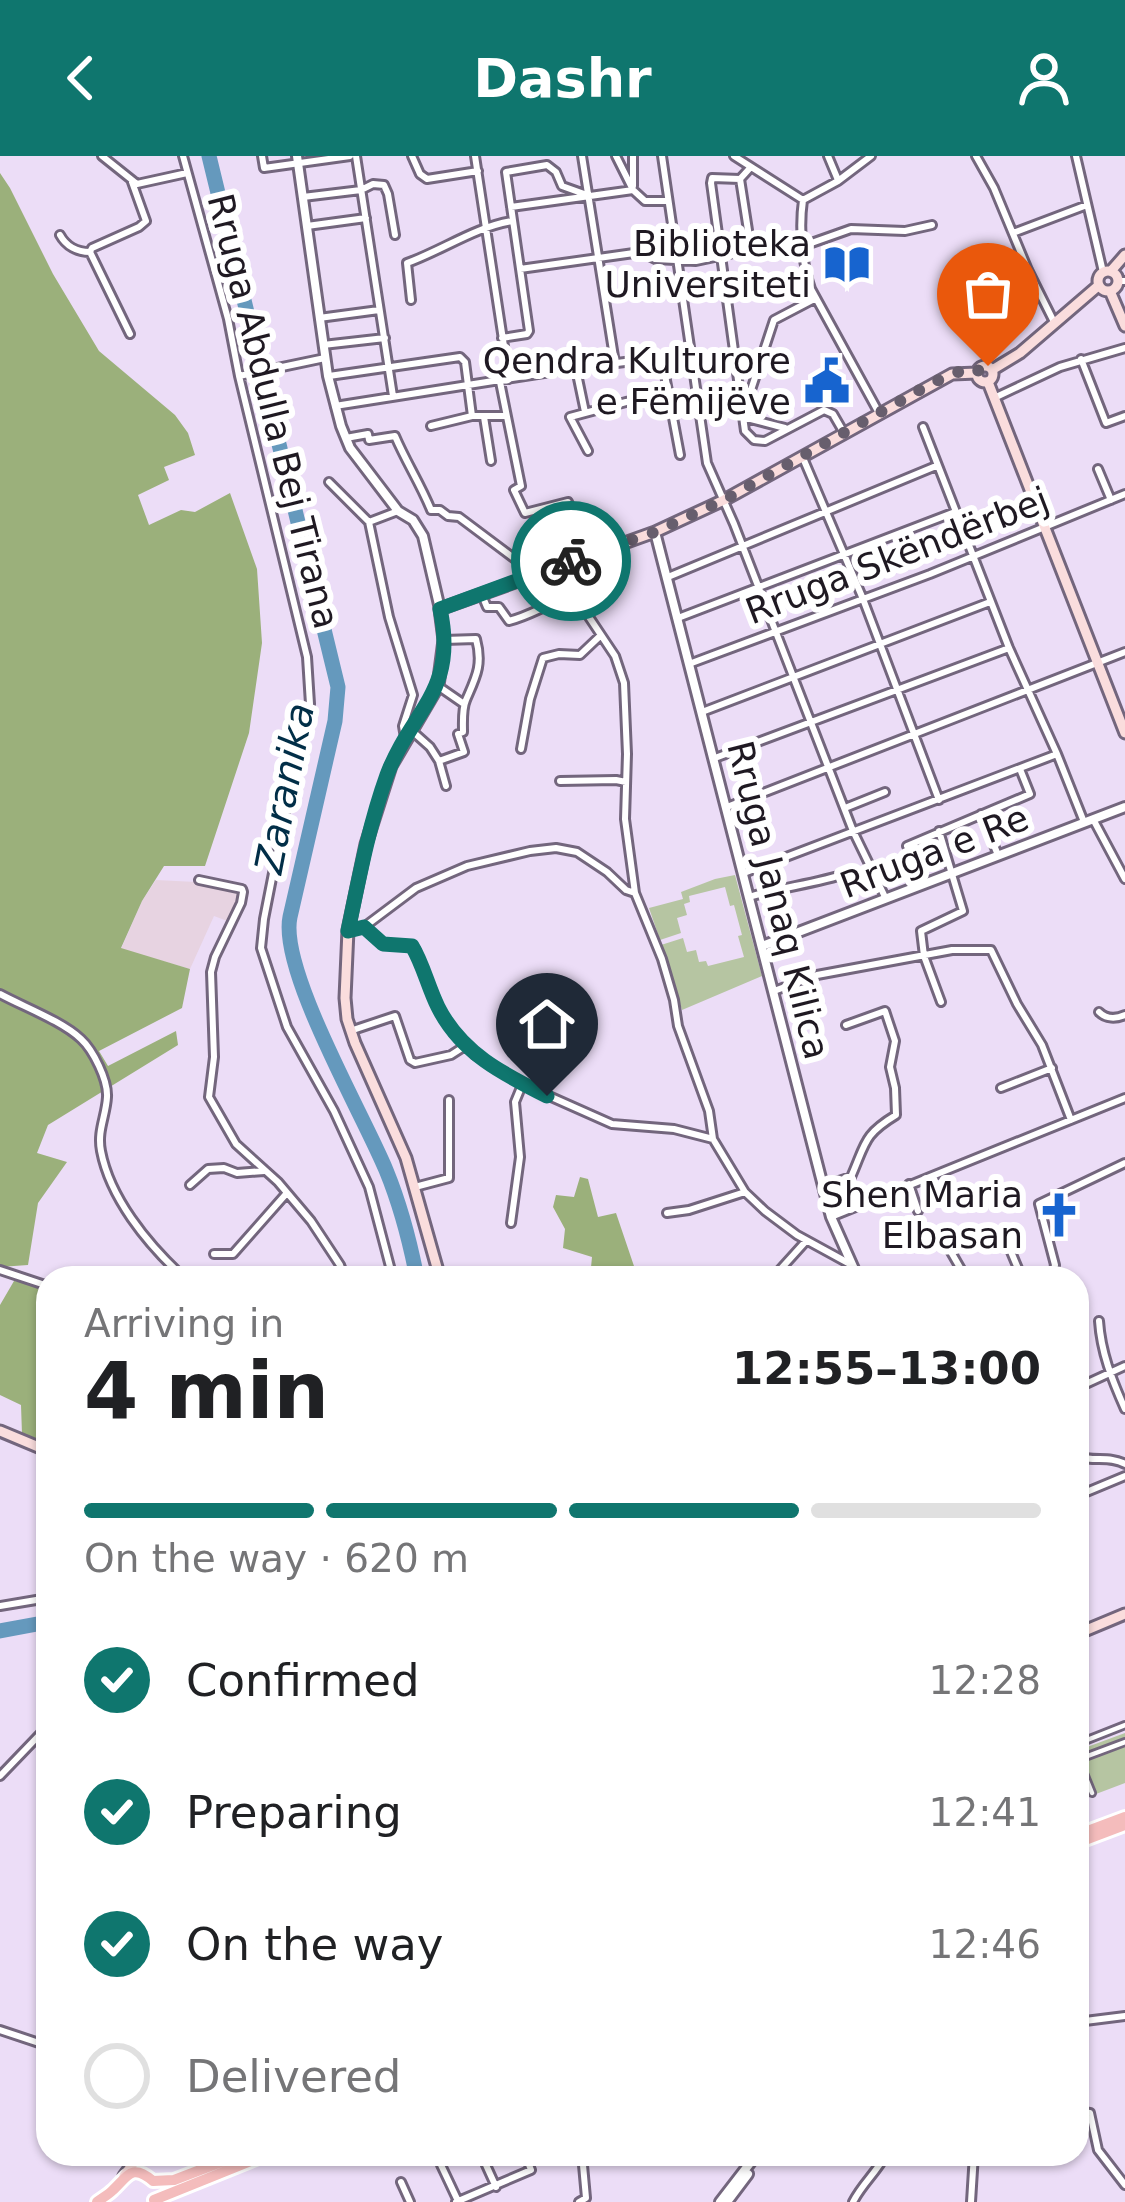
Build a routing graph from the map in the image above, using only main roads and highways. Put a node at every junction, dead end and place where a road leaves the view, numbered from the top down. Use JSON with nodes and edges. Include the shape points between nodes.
{"nodes":[{"id":1,"x":1125,"y":256,"type":"edge"},
{"id":2,"x":1114,"y":276,"type":"edge"},
{"id":3,"x":1098,"y":286,"type":"junction"},
{"id":4,"x":1110,"y":291,"type":"junction"},
{"id":5,"x":1125,"y":326,"type":"edge"},
{"id":6,"x":992,"y":370,"type":"junction"},
{"id":7,"x":977,"y":373,"type":"junction"},
{"id":8,"x":988,"y":382,"type":"junction"},
{"id":9,"x":1125,"y":733,"type":"edge"},
{"id":10,"x":437,"y":1266,"type":"edge"},
{"id":11,"x":0,"y":1431,"type":"edge"},
{"id":12,"x":36,"y":1446,"type":"edge"},
{"id":13,"x":1125,"y":1615,"type":"edge"},
{"id":14,"x":1089,"y":1629,"type":"edge"},
{"id":15,"x":1125,"y":1821,"type":"edge"},
{"id":16,"x":1089,"y":1834,"type":"edge"},
{"id":17,"x":133,"y":2166,"type":"edge"},
{"id":18,"x":146,"y":2166,"type":"edge"},
{"id":19,"x":211,"y":2166,"type":"edge"},
{"id":20,"x":239,"y":2166,"type":"edge"},
{"id":21,"x":151,"y":2179,"type":"junction"},
{"id":22,"x":120,"y":2182,"type":"junction"},
{"id":23,"x":154,"y":2201,"type":"edge"},
{"id":24,"x":97,"y":2202,"type":"edge"},
{"id":25,"x":118,"y":2202,"type":"edge"}],
"edges":[{"from":1,"to":2,"type":"main road"},
{"from":2,"to":3,"type":"main road","via":[[1098,276]]},
{"from":2,"to":4,"type":"main road"},
{"from":3,"to":4,"type":"main road"},
{"from":3,"to":6,"type":"main road"},
{"from":4,"to":5,"type":"main road"},
{"from":6,"to":7,"type":"main road"},
{"from":6,"to":8,"type":"main road"},
{"from":7,"to":8,"type":"main road"},
{"from":7,"to":10,"type":"main road","via":[[952,374],[655,532],[440,609],[438,686],[391,766],[375,813],[348,931],[345,998]]},
{"from":8,"to":9,"type":"main road"},
{"from":11,"to":12,"type":"main road"},
{"from":13,"to":14,"type":"main road"},
{"from":15,"to":16,"type":"main road"},
{"from":17,"to":22,"type":"main road"},
{"from":18,"to":21,"type":"main road"},
{"from":19,"to":21,"type":"main road"},
{"from":20,"to":23,"type":"main road"},
{"from":21,"to":22,"type":"main road","via":[[138,2172]]},
{"from":21,"to":23,"type":"main road"},
{"from":22,"to":24,"type":"main road"},
{"from":22,"to":25,"type":"main road"}]}
